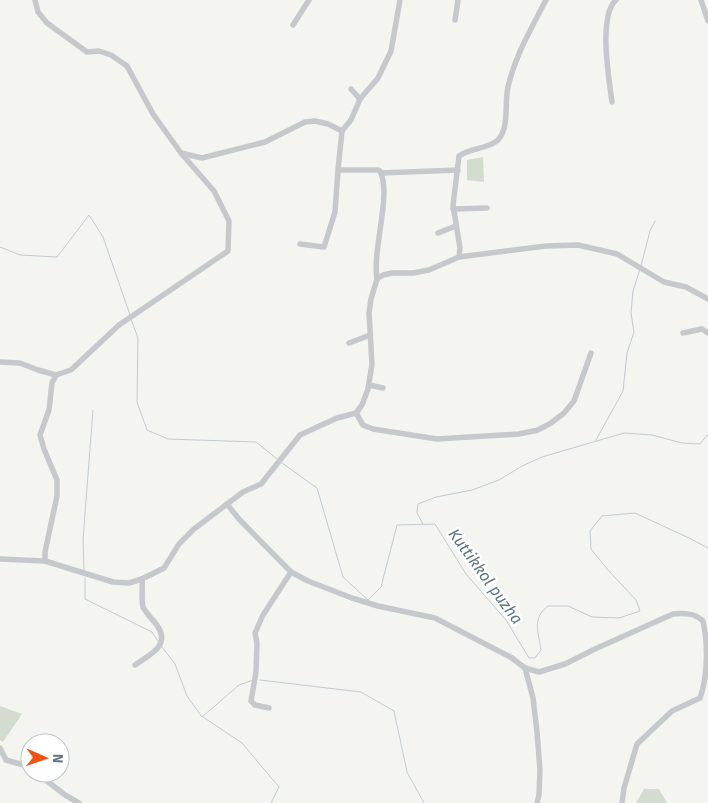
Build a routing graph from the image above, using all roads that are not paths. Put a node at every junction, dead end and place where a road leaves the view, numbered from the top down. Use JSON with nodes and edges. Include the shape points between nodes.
{"nodes":[{"id":1,"x":35,"y":0,"type":"edge"},
{"id":2,"x":309,"y":0,"type":"edge"},
{"id":3,"x":400,"y":0,"type":"edge"},
{"id":4,"x":458,"y":0,"type":"edge"},
{"id":5,"x":546,"y":0,"type":"edge"},
{"id":6,"x":616,"y":0,"type":"edge"},
{"id":7,"x":701,"y":0,"type":"edge"},
{"id":8,"x":706,"y":11,"type":"edge"},
{"id":9,"x":456,"y":20,"type":"dead end"},
{"id":10,"x":708,"y":21,"type":"edge"},
{"id":11,"x":292,"y":24,"type":"dead end"},
{"id":12,"x":351,"y":89,"type":"dead end"},
{"id":13,"x":360,"y":99,"type":"junction"},
{"id":14,"x":612,"y":102,"type":"dead end"},
{"id":15,"x":342,"y":131,"type":"junction"},
{"id":16,"x":181,"y":153,"type":"junction"},
{"id":17,"x":191,"y":156,"type":"junction"},
{"id":18,"x":192,"y":166,"type":"junction"},
{"id":19,"x":338,"y":170,"type":"junction"},
{"id":20,"x":458,"y":170,"type":"junction"},
{"id":21,"x":381,"y":173,"type":"junction"},
{"id":22,"x":487,"y":208,"type":"dead end"},
{"id":23,"x":453,"y":209,"type":"junction"},
{"id":24,"x":456,"y":226,"type":"junction"},
{"id":25,"x":438,"y":233,"type":"dead end"},
{"id":26,"x":300,"y":244,"type":"dead end"},
{"id":27,"x":459,"y":257,"type":"junction"},
{"id":28,"x":377,"y":279,"type":"junction"},
{"id":29,"x":708,"y":299,"type":"edge"},
{"id":30,"x":683,"y":333,"type":"dead end"},
{"id":31,"x":708,"y":333,"type":"edge"},
{"id":32,"x":370,"y":335,"type":"junction"},
{"id":33,"x":349,"y":343,"type":"dead end"},
{"id":34,"x":591,"y":353,"type":"dead end"},
{"id":35,"x":0,"y":362,"type":"edge"},
{"id":36,"x":56,"y":375,"type":"junction"},
{"id":37,"x":369,"y":385,"type":"junction"},
{"id":38,"x":383,"y":388,"type":"dead end"},
{"id":39,"x":356,"y":413,"type":"junction"},
{"id":40,"x":228,"y":504,"type":"junction"},
{"id":41,"x":0,"y":559,"type":"edge"},
{"id":42,"x":45,"y":561,"type":"junction"},
{"id":43,"x":291,"y":572,"type":"junction"},
{"id":44,"x":142,"y":579,"type":"junction"},
{"id":45,"x":135,"y":665,"type":"dead end"},
{"id":46,"x":525,"y":668,"type":"junction"},
{"id":47,"x":706,"y":678,"type":"edge"},
{"id":48,"x":269,"y":708,"type":"dead end"},
{"id":49,"x":0,"y":748,"type":"edge"},
{"id":50,"x":20,"y":764,"type":"edge"},
{"id":51,"x":49,"y":783,"type":"edge"},
{"id":52,"x":79,"y":803,"type":"edge"},
{"id":53,"x":537,"y":803,"type":"edge"},
{"id":54,"x":622,"y":803,"type":"edge"}],
"edges":[{"from":1,"to":16,"type":"street","via":[[38,12],[47,23],[87,52],[99,51],[127,66],[153,114]]},
{"from":2,"to":11,"type":"street"},
{"from":3,"to":13,"type":"street","via":[[391,51],[378,78]]},
{"from":4,"to":9,"type":"street"},
{"from":5,"to":20,"type":"street","via":[[514,66],[507,89],[503,129],[498,140],[459,156]]},
{"from":6,"to":14,"type":"street","via":[[611,4],[605,30]]},
{"from":7,"to":8,"type":"street"},
{"from":8,"to":10,"type":"street"},
{"from":12,"to":13,"type":"street"},
{"from":13,"to":15,"type":"street"},
{"from":15,"to":17,"type":"street","via":[[328,124],[304,122],[265,142],[202,158]]},
{"from":15,"to":19,"type":"street"},
{"from":16,"to":17,"type":"street"},
{"from":16,"to":18,"type":"street"},
{"from":17,"to":18,"type":"street"},
{"from":18,"to":36,"type":"street","via":[[214,191],[229,221],[228,251],[119,325],[70,370]]},
{"from":19,"to":21,"type":"street","via":[[378,170]]},
{"from":19,"to":26,"type":"street","via":[[335,212],[324,246]]},
{"from":20,"to":21,"type":"street"},
{"from":20,"to":23,"type":"street"},
{"from":21,"to":28,"type":"street","via":[[384,192],[376,260]]},
{"from":22,"to":23,"type":"street"},
{"from":23,"to":24,"type":"street"},
{"from":24,"to":25,"type":"street"},
{"from":24,"to":27,"type":"street"},
{"from":27,"to":28,"type":"street","via":[[429,270],[392,273]]},
{"from":27,"to":29,"type":"street","via":[[578,245],[617,254],[664,282],[686,287]]},
{"from":28,"to":32,"type":"street","via":[[369,313]]},
{"from":30,"to":31,"type":"street","via":[[702,329]]},
{"from":32,"to":33,"type":"street"},
{"from":32,"to":37,"type":"street","via":[[372,364]]},
{"from":34,"to":39,"type":"street","via":[[574,401],[564,413],[538,430],[437,439],[373,429],[363,425]]},
{"from":35,"to":36,"type":"street","via":[[20,362]]},
{"from":36,"to":42,"type":"street","via":[[40,435],[57,480]]},
{"from":37,"to":38,"type":"street"},
{"from":37,"to":39,"type":"street"},
{"from":39,"to":40,"type":"street","via":[[337,418],[300,436],[261,484]]},
{"from":40,"to":43,"type":"street"},
{"from":40,"to":44,"type":"street","via":[[189,534],[164,568]]},
{"from":41,"to":42,"type":"street"},
{"from":42,"to":44,"type":"street","via":[[113,582],[129,583]]},
{"from":43,"to":46,"type":"street","via":[[352,598],[435,618]]},
{"from":43,"to":48,"type":"street","via":[[255,633],[258,643],[256,672],[250,701]]},
{"from":44,"to":45,"type":"street","via":[[143,607],[163,638],[153,653]]},
{"from":46,"to":47,"type":"street","via":[[539,672],[565,664],[653,622],[684,613],[704,621]]},
{"from":46,"to":53,"type":"street","via":[[537,732],[540,770]]},
{"from":47,"to":54,"type":"street","via":[[700,698],[672,711],[637,744]]},
{"from":49,"to":50,"type":"street","via":[[6,760]]},
{"from":51,"to":52,"type":"street"}]}
